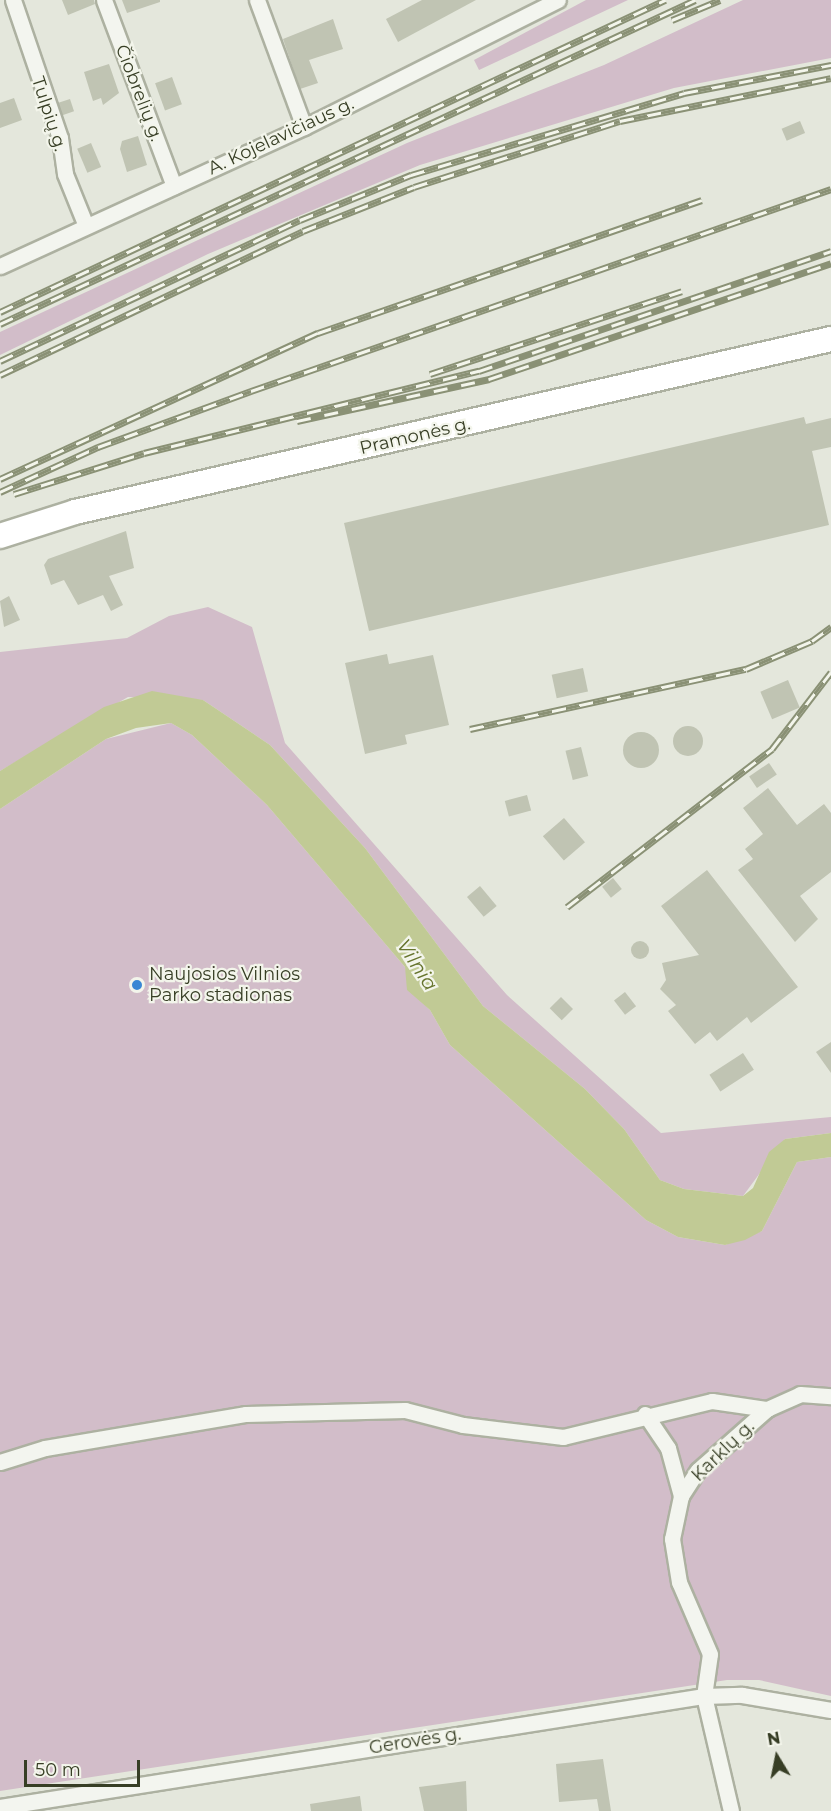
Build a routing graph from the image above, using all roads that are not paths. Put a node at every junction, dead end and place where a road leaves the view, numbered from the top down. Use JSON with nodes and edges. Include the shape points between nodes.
{"nodes":[{"id":1,"x":13,"y":0,"type":"edge"},
{"id":2,"x":104,"y":0,"type":"edge"},
{"id":3,"x":257,"y":0,"type":"edge"},
{"id":4,"x":558,"y":0,"type":"edge"},
{"id":5,"x":304,"y":127,"type":"junction"},
{"id":6,"x":174,"y":186,"type":"junction"},
{"id":7,"x":87,"y":226,"type":"junction"},
{"id":8,"x":0,"y":266,"type":"edge"},
{"id":9,"x":831,"y":339,"type":"edge"},
{"id":10,"x":0,"y":536,"type":"edge"},
{"id":11,"x":831,"y":1396,"type":"edge"},
{"id":12,"x":767,"y":1409,"type":"junction"},
{"id":13,"x":645,"y":1414,"type":"junction"},
{"id":14,"x":0,"y":1462,"type":"edge"},
{"id":15,"x":681,"y":1496,"type":"junction"},
{"id":16,"x":704,"y":1696,"type":"junction"},
{"id":17,"x":831,"y":1710,"type":"edge"},
{"id":18,"x":0,"y":1807,"type":"edge"},
{"id":19,"x":731,"y":1811,"type":"edge"}],
"edges":[{"from":1,"to":7,"type":"street","name":"Tulpių g.","via":[[60,138],[64,174]]},
{"from":2,"to":6,"type":"street","name":"Čiobrelių g."},
{"from":3,"to":5,"type":"street"},
{"from":4,"to":5,"type":"street","name":"A. Kojelavičiaus g."},
{"from":5,"to":6,"type":"street","name":"A. Kojelavičiaus g."},
{"from":6,"to":7,"type":"street","name":"A. Kojelavičiaus g."},
{"from":7,"to":8,"type":"street","name":"A. Kojelavičiaus g."},
{"from":9,"to":10,"type":"main road","name":"Pramonės g.","via":[[75,512]]},
{"from":11,"to":12,"type":"street","name":"Karklų g.","via":[[800,1394]]},
{"from":12,"to":13,"type":"street","via":[[712,1401]]},
{"from":12,"to":15,"type":"street","name":"Karklų g.","via":[[698,1470]]},
{"from":13,"to":14,"type":"street","via":[[563,1437],[474,1427],[405,1410],[246,1414],[45,1448]]},
{"from":13,"to":15,"type":"street","via":[[668,1448]]},
{"from":15,"to":16,"type":"street","name":"Karklų g.","via":[[672,1539],[679,1582],[710,1654]]},
{"from":16,"to":17,"type":"street","name":"Gerovės g.","via":[[742,1695]]},
{"from":16,"to":18,"type":"street","name":"Gerovės g."},
{"from":16,"to":19,"type":"street"}]}
